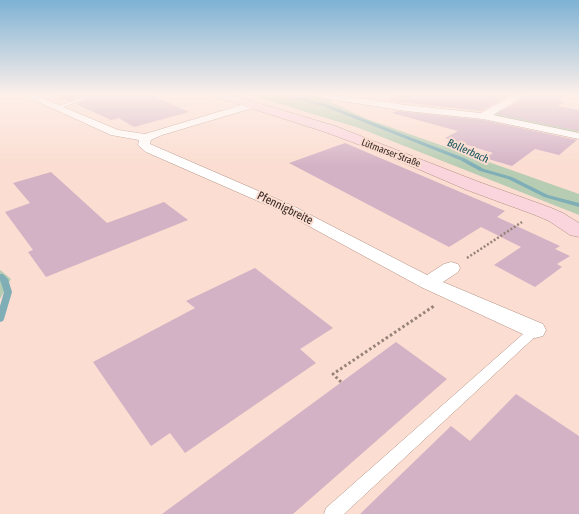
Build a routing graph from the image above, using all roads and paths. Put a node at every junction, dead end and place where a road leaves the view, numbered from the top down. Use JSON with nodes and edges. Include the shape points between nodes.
{"nodes":[{"id":1,"x":84,"y":118,"type":"edge"},
{"id":2,"x":207,"y":118,"type":"edge"},
{"id":3,"x":291,"y":118,"type":"edge"},
{"id":4,"x":493,"y":118,"type":"edge"},
{"id":5,"x":579,"y":136,"type":"edge"},
{"id":6,"x":146,"y":138,"type":"junction"},
{"id":7,"x":473,"y":186,"type":"junction"},
{"id":8,"x":532,"y":216,"type":"junction"},
{"id":9,"x":578,"y":231,"type":"edge"},
{"id":10,"x":451,"y":268,"type":"joint"},
{"id":11,"x":428,"y":283,"type":"junction"},
{"id":12,"x":453,"y":294,"type":"junction"},
{"id":13,"x":535,"y":330,"type":"joint"},
{"id":14,"x":341,"y":382,"type":"dead end"},
{"id":15,"x":332,"y":514,"type":"edge"}],
"edges":[{"from":1,"to":6,"type":"street","via":[[115,133]]},
{"from":2,"to":6,"type":"street"},
{"from":3,"to":7,"type":"main road","name":"Lütmarser Straße","via":[[381,148]]},
{"from":4,"to":5,"type":"street"},
{"from":6,"to":11,"type":"street","name":"Pfennigbreite","via":[[144,145],[150,149],[288,209]]},
{"from":7,"to":8,"type":"main road","name":"Lütmarser Straße"},
{"from":7,"to":9,"type":"main road","name":"Lütmarser Straße","via":[[556,217]]},
{"from":8,"to":9,"type":"main road","name":"Lütmarser Straße"},
{"from":8,"to":10,"type":"path"},
{"from":10,"to":11,"type":"street"},
{"from":11,"to":12,"type":"street","name":"Pfennigbreite"},
{"from":12,"to":13,"type":"street","name":"Pfennigbreite"},
{"from":12,"to":14,"type":"path","via":[[333,374]]},
{"from":13,"to":15,"type":"lane"}]}
